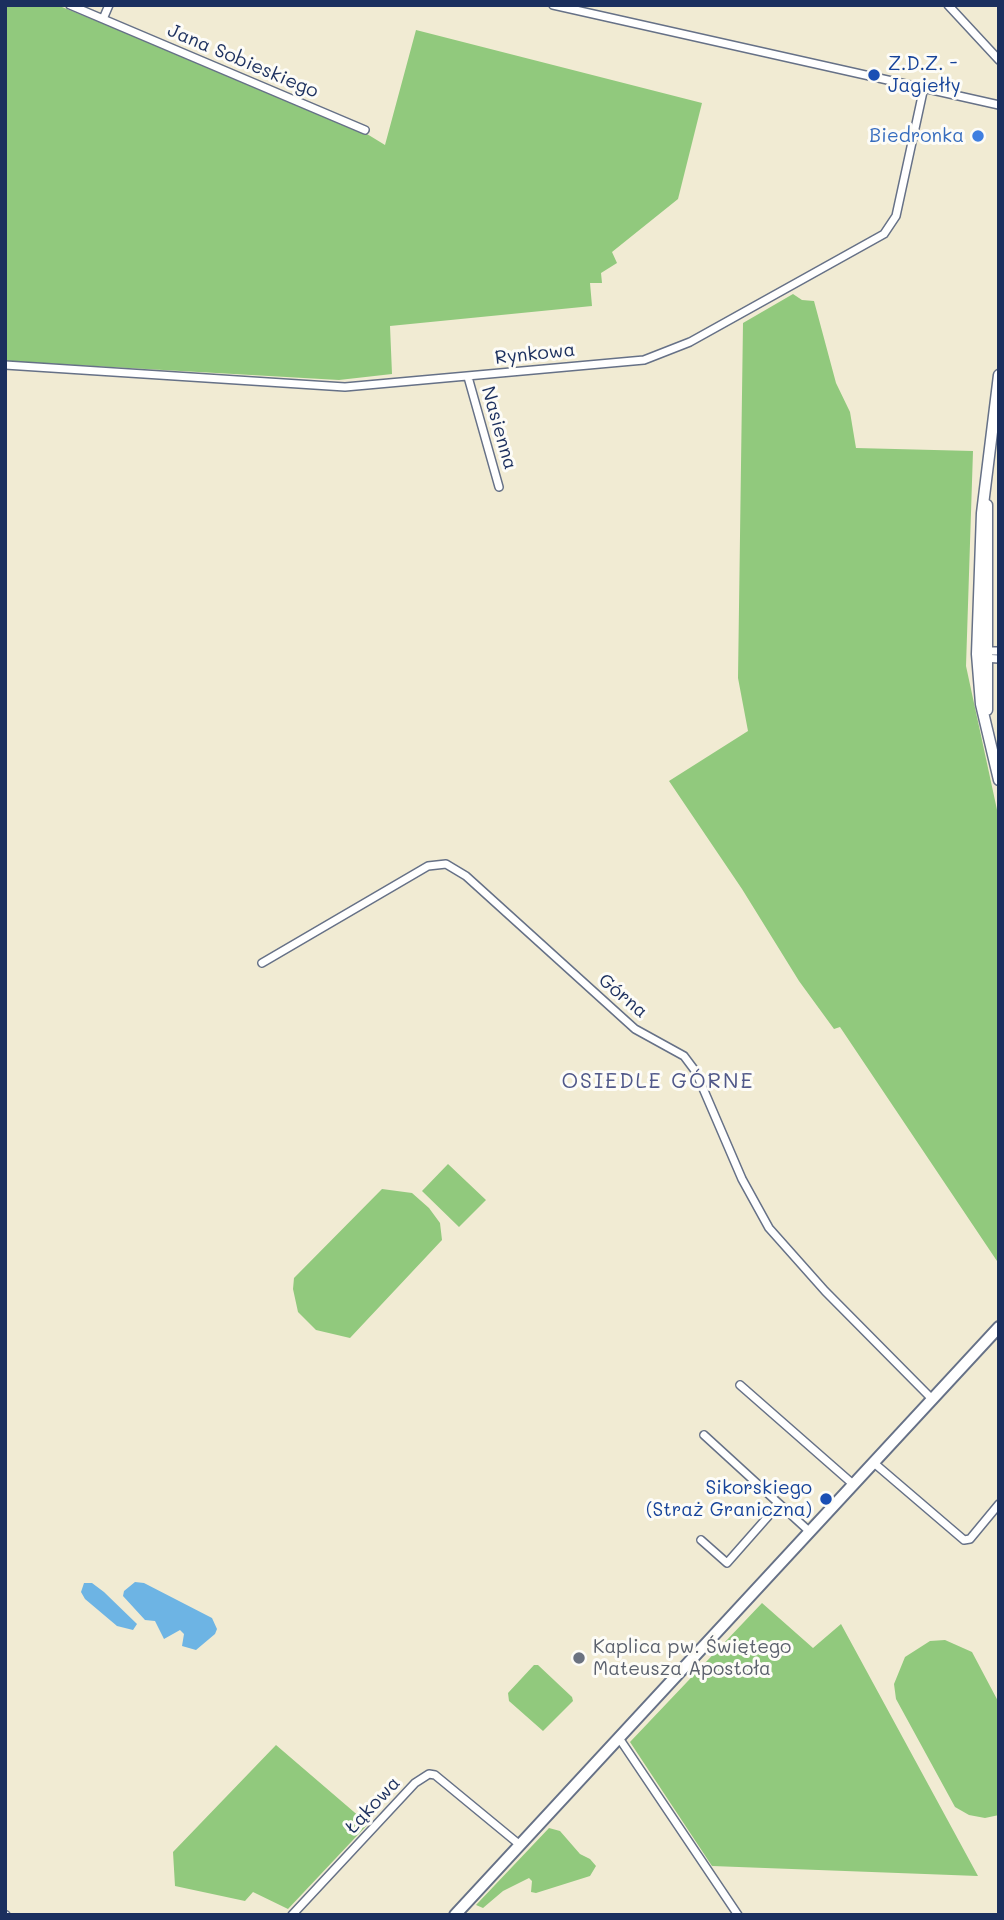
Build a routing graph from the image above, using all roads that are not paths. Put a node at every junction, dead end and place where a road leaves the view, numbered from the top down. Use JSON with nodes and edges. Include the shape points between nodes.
{"nodes":[{"id":1,"x":70,"y":5,"type":"edge"},
{"id":2,"x":109,"y":5,"type":"edge"},
{"id":3,"x":553,"y":5,"type":"edge"},
{"id":4,"x":948,"y":5,"type":"edge"},
{"id":5,"x":103,"y":19,"type":"junction"},
{"id":6,"x":999,"y":60,"type":"edge"},
{"id":7,"x":924,"y":87,"type":"junction"},
{"id":8,"x":998,"y":104,"type":"edge"},
{"id":9,"x":365,"y":130,"type":"dead end"},
{"id":10,"x":5,"y":365,"type":"edge"},
{"id":11,"x":999,"y":375,"type":"edge"},
{"id":12,"x":468,"y":377,"type":"junction"},
{"id":13,"x":499,"y":487,"type":"dead end"},
{"id":14,"x":999,"y":651,"type":"edge"},
{"id":15,"x":983,"y":654,"type":"junction"},
{"id":16,"x":999,"y":659,"type":"edge"},
{"id":17,"x":999,"y":780,"type":"edge"},
{"id":18,"x":262,"y":963,"type":"dead end"},
{"id":19,"x":999,"y":1327,"type":"edge"},
{"id":20,"x":740,"y":1385,"type":"dead end"},
{"id":21,"x":932,"y":1399,"type":"junction"},
{"id":22,"x":704,"y":1435,"type":"dead end"},
{"id":23,"x":874,"y":1463,"type":"junction"},
{"id":24,"x":853,"y":1485,"type":"junction"},
{"id":25,"x":779,"y":1504,"type":"junction"},
{"id":26,"x":999,"y":1504,"type":"edge"},
{"id":27,"x":810,"y":1532,"type":"junction"},
{"id":28,"x":701,"y":1540,"type":"dead end"},
{"id":29,"x":619,"y":1738,"type":"junction"},
{"id":30,"x":520,"y":1845,"type":"junction"},
{"id":31,"x":292,"y":1915,"type":"edge"},
{"id":32,"x":455,"y":1915,"type":"edge"},
{"id":33,"x":738,"y":1915,"type":"edge"}],
"edges":[{"from":1,"to":5,"type":"street","name":"Jana Sobieskiego"},
{"from":2,"to":5,"type":"street"},
{"from":3,"to":7,"type":"street"},
{"from":4,"to":6,"type":"street"},
{"from":5,"to":9,"type":"street","name":"Jana Sobieskiego"},
{"from":7,"to":8,"type":"street"},
{"from":7,"to":12,"type":"street","name":"Rynkowa","via":[[896,216],[884,234],[690,342],[644,360]]},
{"from":10,"to":12,"type":"street","name":"Rynkowa","via":[[345,387]]},
{"from":11,"to":15,"type":"street","via":[[985,494]]},
{"from":12,"to":13,"type":"street","name":"Nasienna"},
{"from":14,"to":15,"type":"street"},
{"from":15,"to":16,"type":"street"},
{"from":15,"to":17,"type":"street","via":[[986,717]]},
{"from":18,"to":21,"type":"street","name":"Górna","via":[[428,866],[446,864],[466,876],[635,1029],[684,1056],[696,1072],[742,1179],[769,1228]]},
{"from":19,"to":21,"type":"main road"},
{"from":20,"to":24,"type":"street"},
{"from":21,"to":23,"type":"main road"},
{"from":22,"to":25,"type":"street"},
{"from":23,"to":24,"type":"main road"},
{"from":23,"to":26,"type":"street","via":[[964,1539],[970,1539]]},
{"from":24,"to":27,"type":"main road"},
{"from":25,"to":27,"type":"street"},
{"from":25,"to":28,"type":"street","via":[[727,1563]]},
{"from":27,"to":29,"type":"main road"},
{"from":29,"to":30,"type":"main road"},
{"from":29,"to":33,"type":"street"},
{"from":30,"to":31,"type":"street","name":"Łąkowa","via":[[429,1774],[415,1783]]},
{"from":30,"to":32,"type":"main road"}]}
